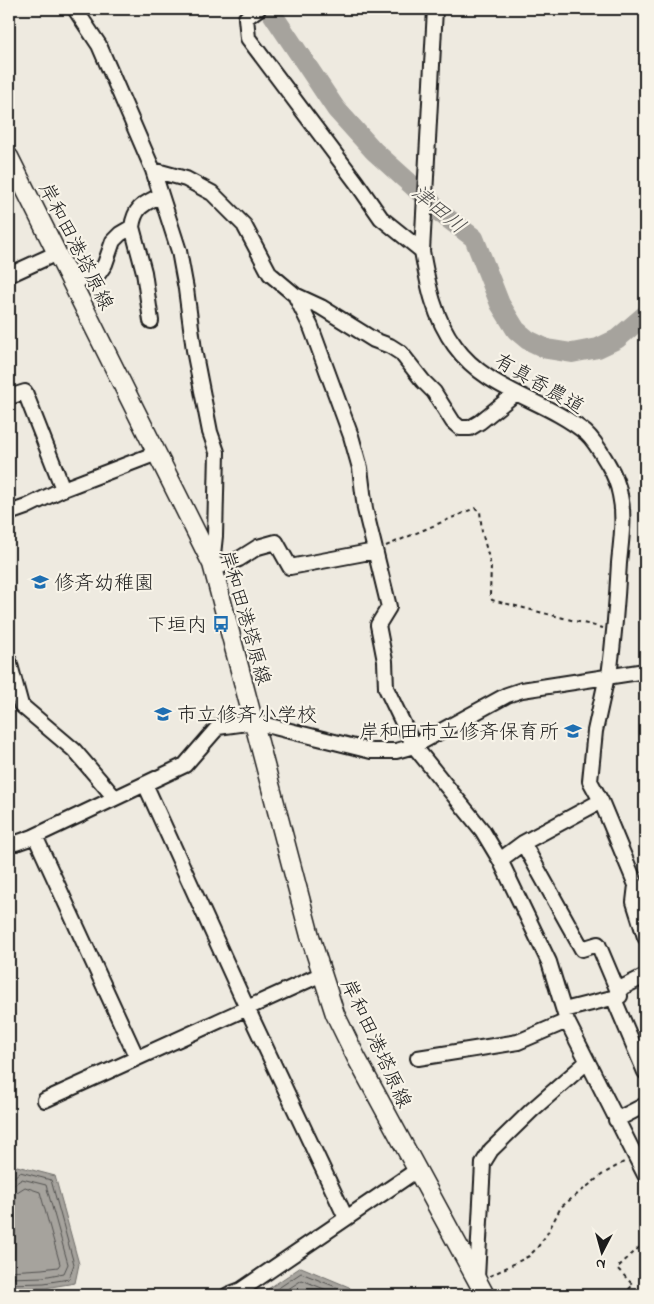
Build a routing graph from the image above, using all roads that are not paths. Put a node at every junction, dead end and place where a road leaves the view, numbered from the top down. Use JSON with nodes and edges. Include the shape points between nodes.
{"nodes":[{"id":1,"x":75,"y":9,"type":"edge"},
{"id":2,"x":258,"y":9,"type":"edge"},
{"id":3,"x":435,"y":9,"type":"edge"},
{"id":4,"x":9,"y":157,"type":"edge"},
{"id":5,"x":153,"y":170,"type":"junction"},
{"id":6,"x":161,"y":196,"type":"junction"},
{"id":7,"x":132,"y":227,"type":"junction"},
{"id":8,"x":422,"y":251,"type":"junction"},
{"id":9,"x":56,"y":253,"type":"junction"},
{"id":10,"x":9,"y":275,"type":"edge"},
{"id":11,"x":71,"y":282,"type":"junction"},
{"id":12,"x":295,"y":295,"type":"junction"},
{"id":13,"x":151,"y":321,"type":"dead end"},
{"id":14,"x":516,"y":393,"type":"junction"},
{"id":15,"x":9,"y":397,"type":"edge"},
{"id":16,"x":157,"y":452,"type":"junction"},
{"id":17,"x":63,"y":489,"type":"junction"},
{"id":18,"x":9,"y":513,"type":"edge"},
{"id":19,"x":375,"y":550,"type":"junction"},
{"id":20,"x":212,"y":567,"type":"junction"},
{"id":21,"x":9,"y":661,"type":"edge"},
{"id":22,"x":645,"y":671,"type":"edge"},
{"id":23,"x":608,"y":676,"type":"junction"},
{"id":24,"x":254,"y":722,"type":"junction"},
{"id":25,"x":414,"y":746,"type":"junction"},
{"id":26,"x":145,"y":784,"type":"junction"},
{"id":27,"x":115,"y":798,"type":"junction"},
{"id":28,"x":601,"y":801,"type":"junction"},
{"id":29,"x":35,"y":836,"type":"junction"},
{"id":30,"x":9,"y":840,"type":"edge"},
{"id":31,"x":523,"y":843,"type":"junction"},
{"id":32,"x":500,"y":860,"type":"junction"},
{"id":33,"x":640,"y":892,"type":"edge"},
{"id":34,"x":645,"y":936,"type":"edge"},
{"id":35,"x":322,"y":974,"type":"junction"},
{"id":36,"x":645,"y":976,"type":"edge"},
{"id":37,"x":616,"y":994,"type":"junction"},
{"id":38,"x":247,"y":1008,"type":"junction"},
{"id":39,"x":566,"y":1015,"type":"junction"},
{"id":40,"x":137,"y":1058,"type":"junction"},
{"id":41,"x":418,"y":1058,"type":"dead end"},
{"id":42,"x":587,"y":1062,"type":"junction"},
{"id":43,"x":645,"y":1072,"type":"edge"},
{"id":44,"x":45,"y":1100,"type":"dead end"},
{"id":45,"x":645,"y":1105,"type":"edge"},
{"id":46,"x":616,"y":1120,"type":"junction"},
{"id":47,"x":417,"y":1170,"type":"junction"},
{"id":48,"x":645,"y":1175,"type":"edge"},
{"id":49,"x":346,"y":1218,"type":"junction"},
{"id":50,"x":480,"y":1285,"type":"edge"},
{"id":51,"x":228,"y":1295,"type":"edge"}],
"edges":[{"from":1,"to":5,"type":"street","via":[[99,45]]},
{"from":2,"to":8,"type":"street","via":[[246,18],[248,38],[381,218]]},
{"from":3,"to":8,"type":"street","name":"有真香農道"},
{"from":4,"to":9,"type":"main road","name":"岸和田港塔原線"},
{"from":5,"to":6,"type":"street"},
{"from":5,"to":12,"type":"street","via":[[186,180],[212,193],[244,225],[270,274]]},
{"from":6,"to":7,"type":"street","via":[[141,206],[134,215]]},
{"from":6,"to":20,"type":"street","via":[[179,251],[194,350],[217,452]]},
{"from":7,"to":11,"type":"street","via":[[113,241],[98,274]]},
{"from":7,"to":13,"type":"street","via":[[144,272]]},
{"from":8,"to":14,"type":"street","name":"有真香農道","via":[[434,306],[455,347],[476,369]]},
{"from":9,"to":10,"type":"street"},
{"from":9,"to":11,"type":"main road","name":"岸和田港塔原線"},
{"from":11,"to":16,"type":"main road","name":"岸和田港塔原線"},
{"from":12,"to":14,"type":"street","via":[[401,353],[434,392],[452,422],[460,428],[470,428],[480,422]]},
{"from":12,"to":19,"type":"street","via":[[311,327],[351,436]]},
{"from":14,"to":23,"type":"street","name":"有真香農道","via":[[587,434],[615,476],[622,520],[615,631]]},
{"from":15,"to":17,"type":"street","via":[[25,392]]},
{"from":16,"to":17,"type":"street"},
{"from":16,"to":20,"type":"main road","name":"岸和田港塔原線"},
{"from":17,"to":18,"type":"street"},
{"from":19,"to":20,"type":"street","via":[[290,568],[276,542]]},
{"from":19,"to":25,"type":"street","via":[[389,607],[378,625],[386,688]]},
{"from":20,"to":24,"type":"main road","name":"岸和田港塔原線"},
{"from":21,"to":27,"type":"street","via":[[21,705],[74,750]]},
{"from":22,"to":23,"type":"street"},
{"from":23,"to":25,"type":"street","via":[[506,695]]},
{"from":23,"to":28,"type":"street","name":"有真香農道","via":[[595,730],[590,781]]},
{"from":24,"to":25,"type":"street","via":[[371,751],[396,752]]},
{"from":24,"to":26,"type":"street","via":[[218,727],[185,764]]},
{"from":24,"to":35,"type":"main road","name":"岸和田港塔原線"},
{"from":25,"to":32,"type":"street","via":[[482,830]]},
{"from":26,"to":27,"type":"street"},
{"from":26,"to":38,"type":"street"},
{"from":27,"to":29,"type":"street"},
{"from":28,"to":31,"type":"street"},
{"from":28,"to":33,"type":"street","name":"有真香農道"},
{"from":29,"to":30,"type":"street","via":[[16,843]]},
{"from":29,"to":40,"type":"street"},
{"from":31,"to":32,"type":"street"},
{"from":31,"to":37,"type":"street","via":[[582,949],[598,944]]},
{"from":32,"to":39,"type":"street","via":[[549,962]]},
{"from":33,"to":34,"type":"street","name":"有真香農道","via":[[634,902]]},
{"from":35,"to":38,"type":"street"},
{"from":35,"to":47,"type":"main road","name":"岸和田港塔原線","via":[[345,1034]]},
{"from":36,"to":37,"type":"street"},
{"from":37,"to":39,"type":"street"},
{"from":37,"to":43,"type":"street"},
{"from":38,"to":40,"type":"street"},
{"from":38,"to":49,"type":"street"},
{"from":39,"to":41,"type":"street","via":[[518,1042]]},
{"from":39,"to":42,"type":"street"},
{"from":40,"to":44,"type":"street"},
{"from":42,"to":46,"type":"street"},
{"from":42,"to":50,"type":"street","via":[[532,1110],[491,1150],[483,1163]]},
{"from":45,"to":46,"type":"street"},
{"from":46,"to":48,"type":"street"},
{"from":47,"to":49,"type":"street"},
{"from":47,"to":50,"type":"main road","name":"岸和田港塔原線"},
{"from":49,"to":51,"type":"street","via":[[241,1290]]}]}
